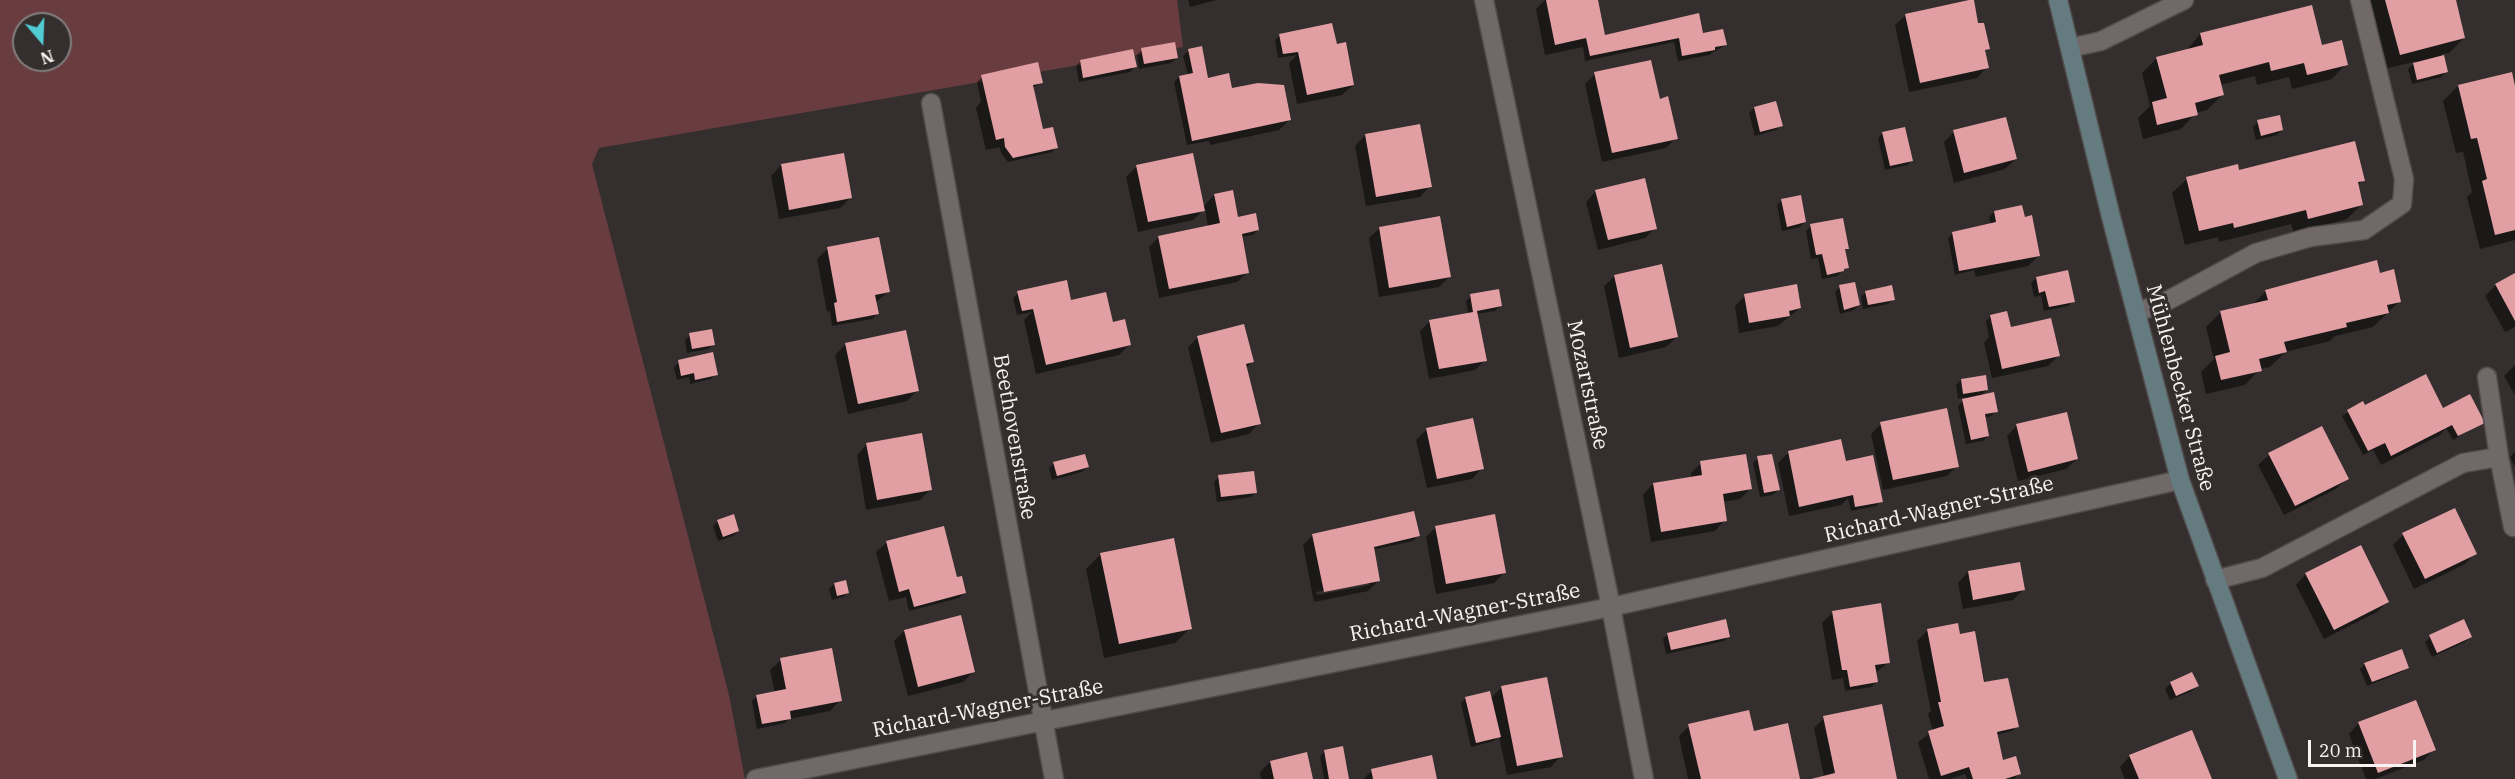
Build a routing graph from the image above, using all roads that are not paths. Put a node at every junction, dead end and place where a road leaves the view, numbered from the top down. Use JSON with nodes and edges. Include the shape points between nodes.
{"nodes":[{"id":1,"x":1484,"y":0,"type":"edge"},
{"id":2,"x":2058,"y":0,"type":"edge"},
{"id":3,"x":2184,"y":0,"type":"edge"},
{"id":4,"x":2360,"y":0,"type":"edge"},
{"id":5,"x":2070,"y":48,"type":"junction"},
{"id":6,"x":931,"y":104,"type":"dead end"},
{"id":7,"x":2137,"y":312,"type":"junction"},
{"id":8,"x":2487,"y":377,"type":"dead end"},
{"id":9,"x":2499,"y":457,"type":"junction"},
{"id":10,"x":2180,"y":480,"type":"junction"},
{"id":11,"x":2514,"y":527,"type":"edge"},
{"id":12,"x":2215,"y":580,"type":"junction"},
{"id":13,"x":1611,"y":607,"type":"junction"},
{"id":14,"x":1042,"y":721,"type":"junction"},
{"id":15,"x":756,"y":779,"type":"edge"},
{"id":16,"x":1054,"y":779,"type":"edge"},
{"id":17,"x":1644,"y":779,"type":"edge"},
{"id":18,"x":2288,"y":779,"type":"edge"}],
"edges":[{"from":1,"to":13,"type":"street","name":"Mozartstraße"},
{"from":2,"to":5,"type":"main road","name":"Mühlenbecker Straße"},
{"from":3,"to":5,"type":"street","via":[[2101,41]]},
{"from":4,"to":7,"type":"street","via":[[2404,179],[2402,204],[2364,230],[2311,237],[2256,253],[2165,302]]},
{"from":5,"to":7,"type":"main road","name":"Mühlenbecker Straße"},
{"from":6,"to":14,"type":"street","name":"Beethovenstraße"},
{"from":7,"to":10,"type":"main road","name":"Mühlenbecker Straße"},
{"from":8,"to":9,"type":"street"},
{"from":9,"to":11,"type":"street"},
{"from":9,"to":12,"type":"street","via":[[2463,463],[2262,568]]},
{"from":10,"to":12,"type":"main road","name":"Mühlenbecker Straße"},
{"from":10,"to":13,"type":"street","name":"Richard-Wagner-Straße"},
{"from":12,"to":18,"type":"main road","name":"Mühlenbecker Straße"},
{"from":13,"to":14,"type":"street","name":"Richard-Wagner-Straße"},
{"from":13,"to":17,"type":"street","name":"Mozartstraße"},
{"from":14,"to":15,"type":"street","name":"Richard-Wagner-Straße"},
{"from":14,"to":16,"type":"street","name":"Beethovenstraße"}]}
